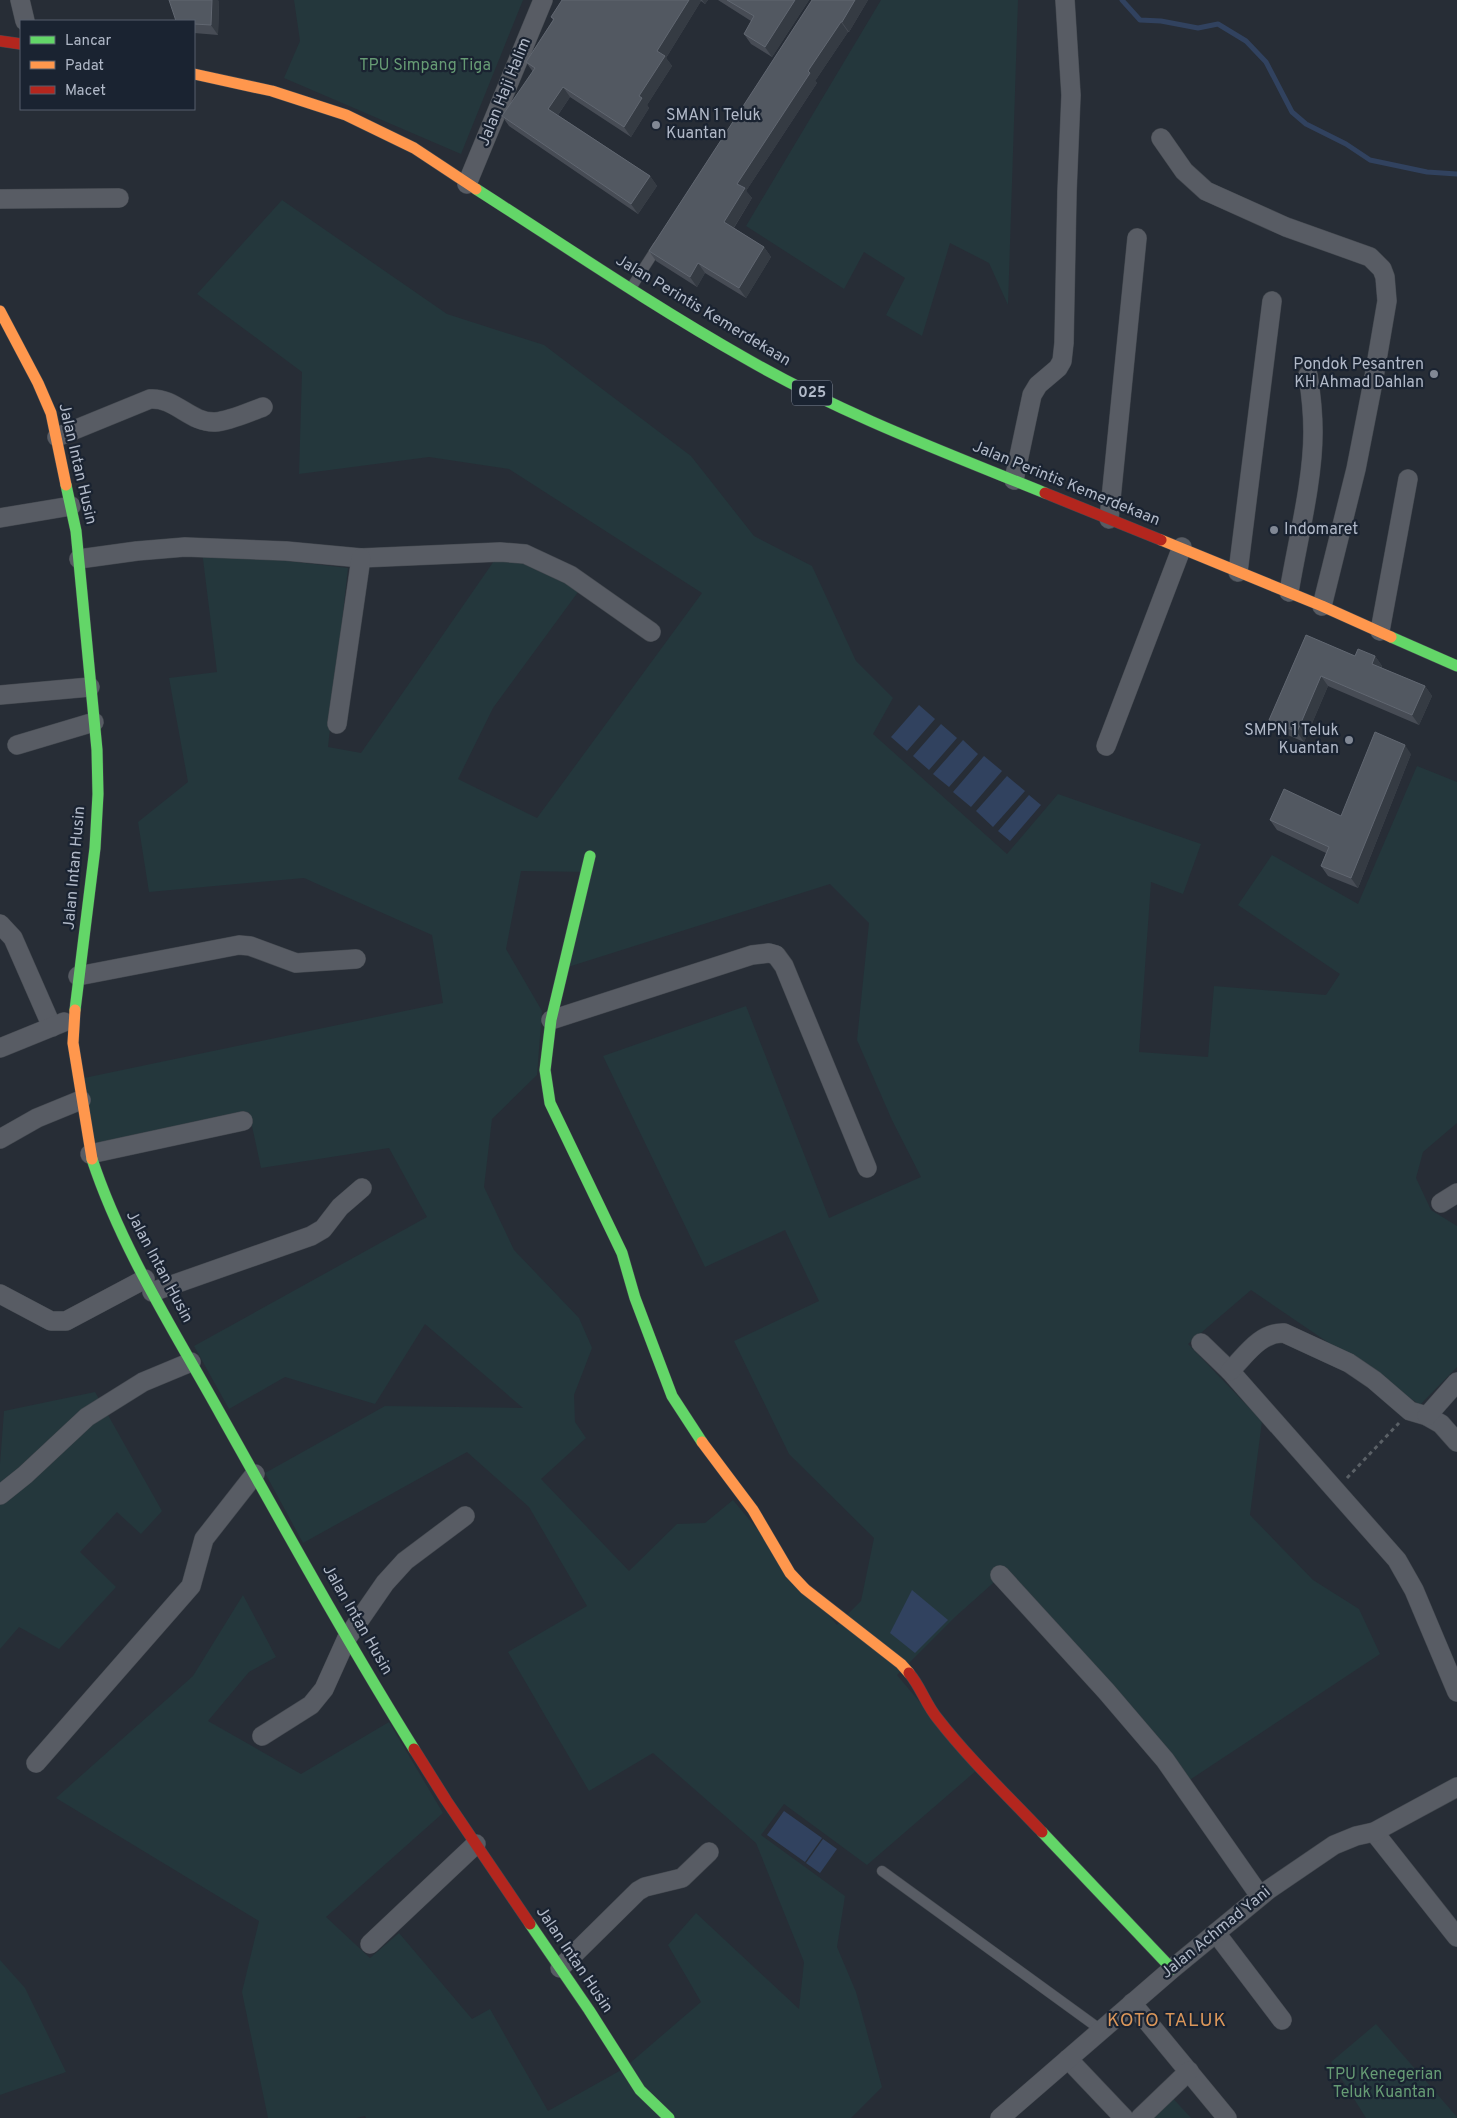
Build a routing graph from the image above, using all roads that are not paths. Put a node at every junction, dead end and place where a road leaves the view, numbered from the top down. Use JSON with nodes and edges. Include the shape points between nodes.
{"nodes":[{"id":1,"x":20,"y":0,"type":"edge"},
{"id":2,"x":543,"y":0,"type":"edge"},
{"id":3,"x":1065,"y":0,"type":"edge"},
{"id":4,"x":25,"y":20,"type":"edge"},
{"id":5,"x":0,"y":42,"type":"edge"},
{"id":6,"x":20,"y":44,"type":"edge"},
{"id":7,"x":195,"y":74,"type":"edge"},
{"id":8,"x":1161,"y":138,"type":"dead end"},
{"id":9,"x":467,"y":184,"type":"junction"},
{"id":10,"x":119,"y":198,"type":"dead end"},
{"id":11,"x":0,"y":199,"type":"edge"},
{"id":12,"x":1137,"y":238,"type":"dead end"},
{"id":13,"x":663,"y":239,"type":"edge"},
{"id":14,"x":631,"y":289,"type":"junction"},
{"id":15,"x":1272,"y":301,"type":"dead end"},
{"id":16,"x":0,"y":311,"type":"edge"},
{"id":17,"x":1308,"y":375,"type":"dead end"},
{"id":18,"x":263,"y":407,"type":"dead end"},
{"id":19,"x":57,"y":437,"type":"junction"},
{"id":20,"x":1408,"y":479,"type":"dead end"},
{"id":21,"x":1014,"y":480,"type":"junction"},
{"id":22,"x":71,"y":506,"type":"junction"},
{"id":23,"x":0,"y":518,"type":"edge"},
{"id":24,"x":1109,"y":519,"type":"junction"},
{"id":25,"x":1182,"y":547,"type":"junction"},
{"id":26,"x":361,"y":558,"type":"junction"},
{"id":27,"x":79,"y":559,"type":"junction"},
{"id":28,"x":1238,"y":572,"type":"junction"},
{"id":29,"x":1289,"y":592,"type":"junction"},
{"id":30,"x":1322,"y":606,"type":"junction"},
{"id":31,"x":1380,"y":631,"type":"junction"},
{"id":32,"x":651,"y":632,"type":"dead end"},
{"id":33,"x":1457,"y":666,"type":"edge"},
{"id":34,"x":90,"y":687,"type":"junction"},
{"id":35,"x":0,"y":696,"type":"edge"},
{"id":36,"x":94,"y":722,"type":"junction"},
{"id":37,"x":336,"y":724,"type":"dead end"},
{"id":38,"x":17,"y":745,"type":"dead end"},
{"id":39,"x":1106,"y":746,"type":"dead end"},
{"id":40,"x":590,"y":856,"type":"dead end"},
{"id":41,"x":0,"y":924,"type":"edge"},
{"id":42,"x":356,"y":959,"type":"dead end"},
{"id":43,"x":78,"y":976,"type":"junction"},
{"id":44,"x":74,"y":1018,"type":"junction"},
{"id":45,"x":551,"y":1020,"type":"junction"},
{"id":46,"x":52,"y":1027,"type":"junction"},
{"id":47,"x":0,"y":1048,"type":"edge"},
{"id":48,"x":81,"y":1100,"type":"junction"},
{"id":49,"x":243,"y":1121,"type":"dead end"},
{"id":50,"x":0,"y":1139,"type":"edge"},
{"id":51,"x":90,"y":1154,"type":"junction"},
{"id":52,"x":867,"y":1168,"type":"dead end"},
{"id":53,"x":362,"y":1188,"type":"dead end"},
{"id":54,"x":1457,"y":1193,"type":"edge"},
{"id":55,"x":1441,"y":1204,"type":"dead end"},
{"id":56,"x":148,"y":1285,"type":"junction"},
{"id":57,"x":0,"y":1294,"type":"edge"},
{"id":58,"x":1201,"y":1343,"type":"dead end"},
{"id":59,"x":191,"y":1362,"type":"junction"},
{"id":60,"x":1230,"y":1371,"type":"junction"},
{"id":61,"x":1457,"y":1382,"type":"edge"},
{"id":62,"x":1418,"y":1414,"type":"junction"},
{"id":63,"x":1457,"y":1442,"type":"edge"},
{"id":64,"x":255,"y":1474,"type":"junction"},
{"id":65,"x":0,"y":1495,"type":"edge"},
{"id":66,"x":465,"y":1516,"type":"dead end"},
{"id":67,"x":1000,"y":1575,"type":"dead end"},
{"id":68,"x":347,"y":1638,"type":"junction"},
{"id":69,"x":1457,"y":1692,"type":"edge"},
{"id":70,"x":262,"y":1736,"type":"dead end"},
{"id":71,"x":36,"y":1763,"type":"dead end"},
{"id":72,"x":1457,"y":1787,"type":"edge"},
{"id":73,"x":1374,"y":1832,"type":"junction"},
{"id":74,"x":476,"y":1844,"type":"junction"},
{"id":75,"x":709,"y":1852,"type":"dead end"},
{"id":76,"x":882,"y":1871,"type":"dead end"},
{"id":77,"x":1260,"y":1896,"type":"junction"},
{"id":78,"x":1216,"y":1933,"type":"junction"},
{"id":79,"x":1457,"y":1937,"type":"edge"},
{"id":80,"x":370,"y":1944,"type":"dead end"},
{"id":81,"x":560,"y":1968,"type":"junction"},
{"id":82,"x":1172,"y":1968,"type":"junction"},
{"id":83,"x":1132,"y":2003,"type":"junction"},
{"id":84,"x":1282,"y":2020,"type":"dead end"},
{"id":85,"x":1101,"y":2030,"type":"junction"},
{"id":86,"x":1068,"y":2059,"type":"junction"},
{"id":87,"x":1189,"y":2071,"type":"junction"},
{"id":88,"x":669,"y":2118,"type":"edge"},
{"id":89,"x":1000,"y":2118,"type":"edge"},
{"id":90,"x":1124,"y":2118,"type":"edge"},
{"id":91,"x":1140,"y":2118,"type":"edge"},
{"id":92,"x":1227,"y":2118,"type":"edge"}],
"edges":[{"from":1,"to":4,"type":"street"},
{"from":2,"to":9,"type":"street","name":"Jalan Haji Halim"},
{"from":3,"to":21,"type":"street","via":[[1072,95],[1066,192],[1064,343],[1058,368],[1038,385],[1032,395]]},
{"from":5,"to":6,"type":"main road"},
{"from":7,"to":9,"type":"main road","name":"Jalan Perintis Kemerdekaan","number":"025","via":[[272,91],[346,115],[414,148]]},
{"from":8,"to":30,"type":"street","via":[[1184,171],[1206,191],[1286,227],[1370,257],[1385,276],[1387,301],[1372,386],[1356,469]]},
{"from":9,"to":14,"type":"main road","name":"Jalan Perintis Kemerdekaan","number":"025"},
{"from":10,"to":11,"type":"street"},
{"from":12,"to":24,"type":"street"},
{"from":13,"to":14,"type":"lane"},
{"from":14,"to":21,"type":"main road","name":"Jalan Perintis Kemerdekaan","number":"025","via":[[746,359],[824,399]]},
{"from":15,"to":28,"type":"street"},
{"from":16,"to":19,"type":"main road","name":"Jalan Intan Husin","via":[[38,383]]},
{"from":17,"to":29,"type":"street","via":[[1313,434]]},
{"from":18,"to":19,"type":"street","via":[[216,422],[200,420],[164,399],[150,399]]},
{"from":19,"to":22,"type":"main road","name":"Jalan Intan Husin"},
{"from":20,"to":31,"type":"street"},
{"from":21,"to":24,"type":"main road","name":"Jalan Perintis Kemerdekaan","number":"025"},
{"from":22,"to":23,"type":"street"},
{"from":22,"to":27,"type":"main road","name":"Jalan Intan Husin"},
{"from":24,"to":25,"type":"main road","name":"Jalan Perintis Kemerdekaan","number":"025"},
{"from":25,"to":28,"type":"main road","name":"Jalan Perintis Kemerdekaan","number":"025"},
{"from":25,"to":39,"type":"street"},
{"from":26,"to":27,"type":"street","via":[[185,547]]},
{"from":26,"to":32,"type":"street","via":[[500,552],[525,554],[570,575]]},
{"from":26,"to":37,"type":"street"},
{"from":27,"to":34,"type":"main road","name":"Jalan Intan Husin"},
{"from":28,"to":29,"type":"main road","name":"Jalan Perintis Kemerdekaan","number":"025"},
{"from":29,"to":30,"type":"main road","name":"Jalan Perintis Kemerdekaan","number":"025"},
{"from":30,"to":31,"type":"main road","name":"Jalan Perintis Kemerdekaan","number":"025"},
{"from":31,"to":33,"type":"main road","name":"Jalan Perintis Kemerdekaan","number":"025"},
{"from":34,"to":35,"type":"street"},
{"from":34,"to":36,"type":"main road","name":"Jalan Intan Husin"},
{"from":36,"to":38,"type":"street"},
{"from":36,"to":43,"type":"main road","name":"Jalan Intan Husin","via":[[98,785],[95,839]]},
{"from":40,"to":45,"type":"main road"},
{"from":41,"to":46,"type":"street","via":[[13,938]]},
{"from":42,"to":43,"type":"street","via":[[296,963],[239,945]]},
{"from":43,"to":44,"type":"main road","name":"Jalan Intan Husin"},
{"from":44,"to":46,"type":"street"},
{"from":44,"to":48,"type":"main road","name":"Jalan Intan Husin","via":[[74,1052]]},
{"from":45,"to":52,"type":"street","via":[[762,952],[776,955],[802,1007]]},
{"from":45,"to":82,"type":"main road","via":[[545,1070],[550,1103],[622,1253],[658,1360],[672,1396],[688,1424],[753,1510],[790,1573],[805,1589],[901,1664],[951,1735]]},
{"from":46,"to":47,"type":"street"},
{"from":48,"to":50,"type":"street","via":[[37,1118]]},
{"from":48,"to":51,"type":"main road","name":"Jalan Intan Husin"},
{"from":49,"to":51,"type":"street"},
{"from":51,"to":56,"type":"main road","name":"Jalan Intan Husin","via":[[121,1233]]},
{"from":53,"to":56,"type":"street","via":[[340,1207],[323,1229],[312,1236]]},
{"from":54,"to":55,"type":"street"},
{"from":56,"to":57,"type":"street","via":[[66,1322],[51,1321]]},
{"from":56,"to":59,"type":"main road","name":"Jalan Intan Husin"},
{"from":58,"to":60,"type":"street"},
{"from":59,"to":64,"type":"main road","name":"Jalan Intan Husin"},
{"from":59,"to":65,"type":"street","via":[[143,1382],[87,1417],[25,1476]]},
{"from":60,"to":62,"type":"street","via":[[1264,1337],[1284,1333],[1349,1363]]},
{"from":60,"to":69,"type":"street","via":[[1397,1560],[1414,1590]]},
{"from":61,"to":62,"type":"street"},
{"from":62,"to":63,"type":"street","via":[[1441,1424]]},
{"from":64,"to":68,"type":"main road","name":"Jalan Intan Husin"},
{"from":64,"to":71,"type":"street","via":[[204,1539],[190,1586]]},
{"from":66,"to":68,"type":"street","via":[[396,1570]]},
{"from":67,"to":77,"type":"street","via":[[1106,1690],[1165,1760]]},
{"from":68,"to":70,"type":"street","via":[[324,1689],[311,1705]]},
{"from":68,"to":74,"type":"main road","name":"Jalan Intan Husin"},
{"from":72,"to":73,"type":"street","name":"Jalan Achmad Yani"},
{"from":73,"to":77,"type":"street","name":"Jalan Achmad Yani","via":[[1334,1845]]},
{"from":73,"to":79,"type":"street"},
{"from":74,"to":80,"type":"street"},
{"from":74,"to":81,"type":"main road","name":"Jalan Intan Husin"},
{"from":75,"to":81,"type":"street","via":[[682,1878],[638,1891]]},
{"from":76,"to":85,"type":"lane"},
{"from":77,"to":78,"type":"street","name":"Jalan Achmad Yani"},
{"from":78,"to":82,"type":"street","name":"Jalan Achmad Yani"},
{"from":78,"to":84,"type":"street"},
{"from":81,"to":88,"type":"main road","name":"Jalan Intan Husin","via":[[640,2090]]},
{"from":82,"to":83,"type":"street","name":"Jalan Achmad Yani"},
{"from":83,"to":85,"type":"street","name":"Jalan Achmad Yani"},
{"from":83,"to":87,"type":"street"},
{"from":85,"to":86,"type":"street","name":"Jalan Achmad Yani"},
{"from":86,"to":89,"type":"street","name":"Jalan Achmad Yani"},
{"from":86,"to":90,"type":"street"},
{"from":87,"to":91,"type":"street"},
{"from":87,"to":92,"type":"street"}]}
